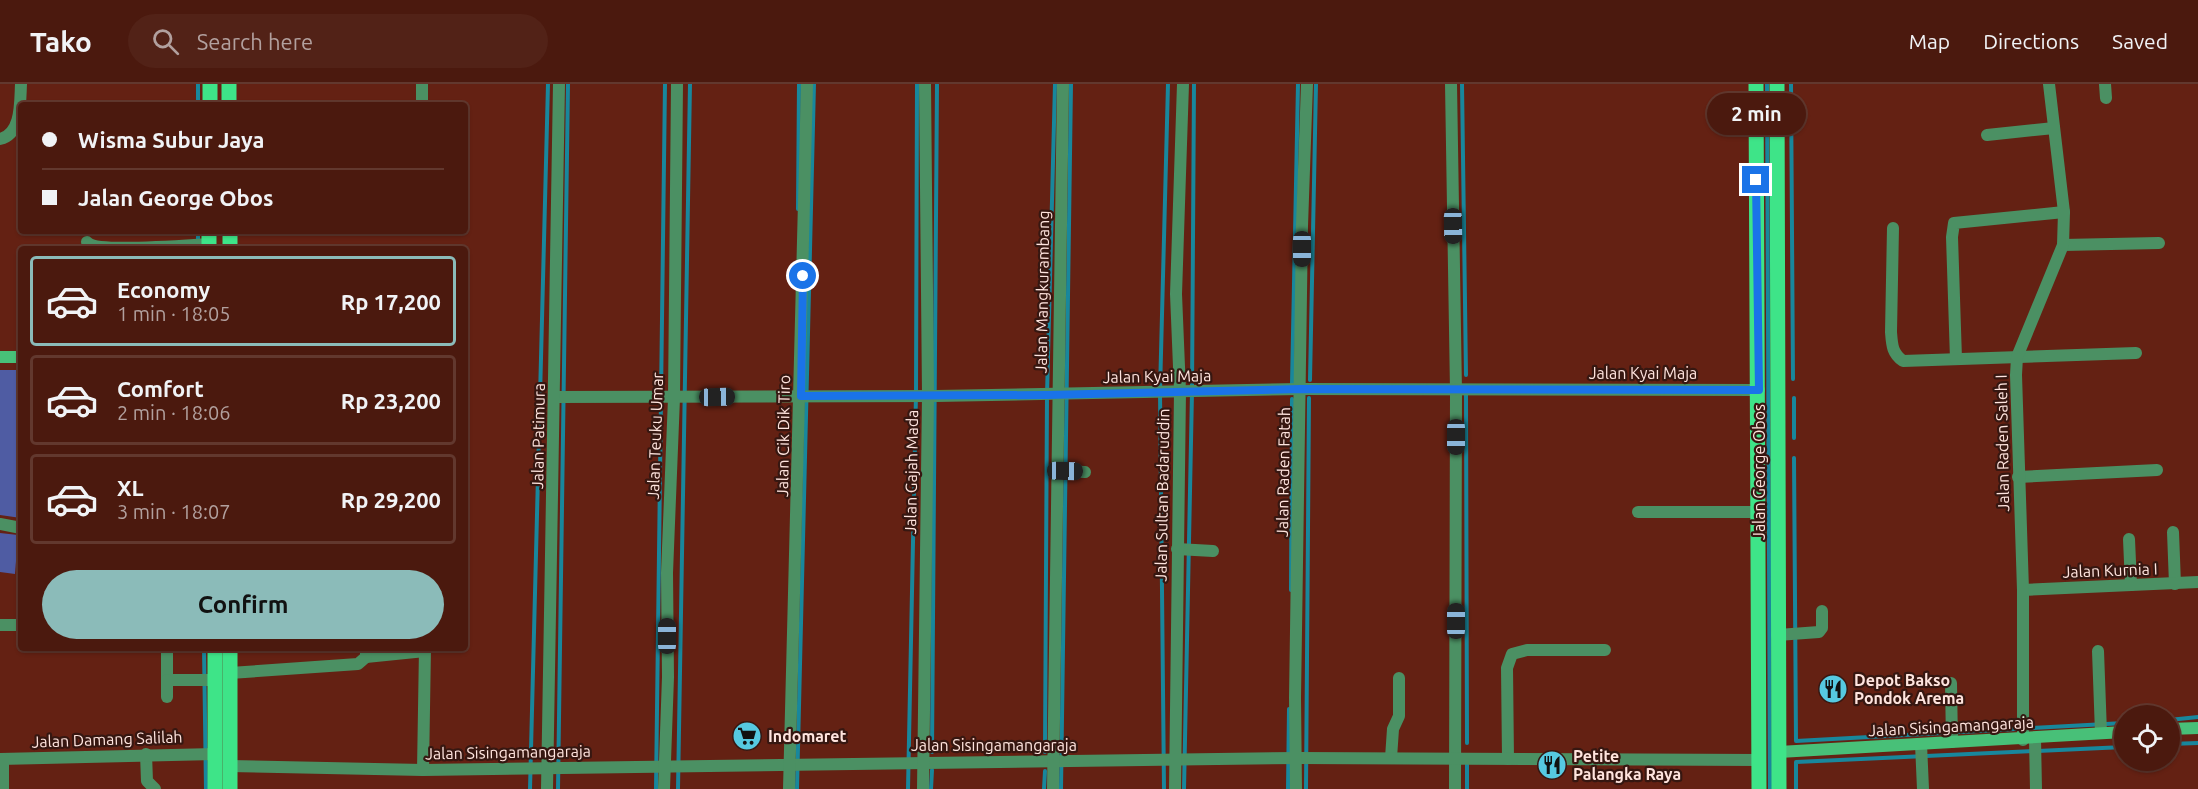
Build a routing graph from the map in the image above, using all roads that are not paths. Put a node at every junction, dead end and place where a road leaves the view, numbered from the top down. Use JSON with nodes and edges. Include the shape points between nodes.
{"nodes":[{"id":1,"x":21,"y":84,"type":"edge"},
{"id":2,"x":210,"y":84,"type":"edge"},
{"id":3,"x":229,"y":84,"type":"edge"},
{"id":4,"x":422,"y":84,"type":"edge"},
{"id":5,"x":559,"y":84,"type":"edge"},
{"id":6,"x":677,"y":84,"type":"edge"},
{"id":7,"x":807,"y":84,"type":"edge"},
{"id":8,"x":926,"y":84,"type":"edge"},
{"id":9,"x":1063,"y":84,"type":"edge"},
{"id":10,"x":1183,"y":84,"type":"edge"},
{"id":11,"x":1307,"y":84,"type":"edge"},
{"id":12,"x":1451,"y":84,"type":"edge"},
{"id":13,"x":1756,"y":84,"type":"edge"},
{"id":14,"x":1777,"y":84,"type":"edge"},
{"id":15,"x":2049,"y":84,"type":"edge"},
{"id":16,"x":2105,"y":84,"type":"edge"},
{"id":17,"x":2106,"y":98,"type":"dead end"},
{"id":18,"x":18,"y":102,"type":"edge"},
{"id":19,"x":210,"y":102,"type":"edge"},
{"id":20,"x":229,"y":102,"type":"edge"},
{"id":21,"x":422,"y":102,"type":"edge"},
{"id":22,"x":18,"y":106,"type":"edge"},
{"id":23,"x":2054,"y":128,"type":"junction"},
{"id":24,"x":1988,"y":135,"type":"dead end"},
{"id":25,"x":0,"y":139,"type":"edge"},
{"id":26,"x":1756,"y":161,"type":"junction"},
{"id":27,"x":1777,"y":161,"type":"junction"},
{"id":28,"x":2064,"y":212,"type":"junction"},
{"id":29,"x":1893,"y":228,"type":"dead end"},
{"id":30,"x":209,"y":241,"type":"edge"},
{"id":31,"x":87,"y":242,"type":"dead end"},
{"id":32,"x":2159,"y":243,"type":"dead end"},
{"id":33,"x":2063,"y":244,"type":"junction"},
{"id":34,"x":95,"y":246,"type":"edge"},
{"id":35,"x":180,"y":246,"type":"edge"},
{"id":36,"x":2136,"y":353,"type":"dead end"},
{"id":37,"x":0,"y":357,"type":"edge"},
{"id":38,"x":18,"y":357,"type":"edge"},
{"id":39,"x":2017,"y":357,"type":"junction"},
{"id":40,"x":1956,"y":359,"type":"junction"},
{"id":41,"x":1301,"y":389,"type":"junction"},
{"id":42,"x":1759,"y":390,"type":"junction"},
{"id":43,"x":1456,"y":391,"type":"junction"},
{"id":44,"x":1180,"y":392,"type":"junction"},
{"id":45,"x":1057,"y":394,"type":"junction"},
{"id":46,"x":801,"y":396,"type":"junction"},
{"id":47,"x":928,"y":396,"type":"junction"},
{"id":48,"x":555,"y":397,"type":"junction"},
{"id":49,"x":674,"y":398,"type":"junction"},
{"id":50,"x":2157,"y":470,"type":"dead end"},
{"id":51,"x":1056,"y":471,"type":"junction"},
{"id":52,"x":1085,"y":472,"type":"dead end"},
{"id":53,"x":2018,"y":477,"type":"junction"},
{"id":54,"x":1638,"y":512,"type":"dead end"},
{"id":55,"x":1758,"y":513,"type":"junction"},
{"id":56,"x":0,"y":524,"type":"edge"},
{"id":57,"x":18,"y":527,"type":"edge"},
{"id":58,"x":2173,"y":532,"type":"dead end"},
{"id":59,"x":2129,"y":539,"type":"dead end"},
{"id":60,"x":1177,"y":549,"type":"junction"},
{"id":61,"x":1213,"y":550,"type":"dead end"},
{"id":62,"x":2198,"y":582,"type":"edge"},
{"id":63,"x":2175,"y":584,"type":"junction"},
{"id":64,"x":2131,"y":585,"type":"junction"},
{"id":65,"x":2023,"y":590,"type":"junction"},
{"id":66,"x":1822,"y":611,"type":"dead end"},
{"id":67,"x":0,"y":625,"type":"edge"},
{"id":68,"x":18,"y":625,"type":"edge"},
{"id":69,"x":1776,"y":642,"type":"junction"},
{"id":70,"x":1605,"y":650,"type":"dead end"},
{"id":71,"x":1759,"y":650,"type":"junction"},
{"id":72,"x":167,"y":651,"type":"edge"},
{"id":73,"x":216,"y":651,"type":"edge"},
{"id":74,"x":229,"y":651,"type":"edge"},
{"id":75,"x":386,"y":651,"type":"edge"},
{"id":76,"x":425,"y":651,"type":"edge"},
{"id":77,"x":2098,"y":651,"type":"dead end"},
{"id":78,"x":366,"y":652,"type":"edge"},
{"id":79,"x":223,"y":677,"type":"junction"},
{"id":80,"x":1399,"y":678,"type":"dead end"},
{"id":81,"x":167,"y":680,"type":"junction"},
{"id":82,"x":1951,"y":683,"type":"dead end"},
{"id":83,"x":167,"y":697,"type":"dead end"},
{"id":84,"x":2198,"y":728,"type":"edge"},
{"id":85,"x":2180,"y":729,"type":"edge"},
{"id":86,"x":2114,"y":733,"type":"edge"},
{"id":87,"x":2100,"y":734,"type":"junction"},
{"id":88,"x":2029,"y":739,"type":"junction"},
{"id":89,"x":1952,"y":742,"type":"junction"},
{"id":90,"x":1921,"y":744,"type":"junction"},
{"id":91,"x":1779,"y":752,"type":"junction"},
{"id":92,"x":146,"y":753,"type":"junction"},
{"id":93,"x":209,"y":754,"type":"junction"},
{"id":94,"x":1297,"y":758,"type":"junction"},
{"id":95,"x":1391,"y":758,"type":"junction"},
{"id":96,"x":1455,"y":758,"type":"junction"},
{"id":97,"x":2,"y":759,"type":"edge"},
{"id":98,"x":1508,"y":759,"type":"junction"},
{"id":99,"x":1759,"y":760,"type":"junction"},
{"id":100,"x":924,"y":761,"type":"junction"},
{"id":101,"x":1053,"y":761,"type":"junction"},
{"id":102,"x":1175,"y":762,"type":"junction"},
{"id":103,"x":791,"y":763,"type":"junction"},
{"id":104,"x":230,"y":766,"type":"junction"},
{"id":105,"x":665,"y":767,"type":"junction"},
{"id":106,"x":549,"y":769,"type":"junction"},
{"id":107,"x":423,"y":770,"type":"junction"},
{"id":108,"x":3,"y":789,"type":"edge"},
{"id":109,"x":155,"y":789,"type":"edge"},
{"id":110,"x":215,"y":789,"type":"edge"},
{"id":111,"x":230,"y":789,"type":"edge"},
{"id":112,"x":547,"y":789,"type":"edge"},
{"id":113,"x":664,"y":789,"type":"edge"},
{"id":114,"x":789,"y":789,"type":"edge"},
{"id":115,"x":923,"y":789,"type":"edge"},
{"id":116,"x":1053,"y":789,"type":"edge"},
{"id":117,"x":1174,"y":789,"type":"edge"},
{"id":118,"x":1296,"y":789,"type":"edge"},
{"id":119,"x":1455,"y":789,"type":"edge"},
{"id":120,"x":1759,"y":789,"type":"edge"},
{"id":121,"x":1779,"y":789,"type":"edge"},
{"id":122,"x":1923,"y":789,"type":"edge"},
{"id":123,"x":2036,"y":789,"type":"edge"}],
"edges":[{"from":1,"to":18,"type":"street"},
{"from":2,"to":19,"type":"main road"},
{"from":3,"to":20,"type":"main road"},
{"from":4,"to":21,"type":"street"},
{"from":5,"to":48,"type":"street","name":"Jalan Patimura"},
{"from":6,"to":49,"type":"street","name":"Jalan Teuku Umar"},
{"from":7,"to":46,"type":"street","name":"Jalan Cik Dik Tiro"},
{"from":8,"to":47,"type":"street","name":"Jalan Gajah Mada"},
{"from":9,"to":45,"type":"street","name":"Jalan Mangkurambang"},
{"from":10,"to":44,"type":"street","name":"Jalan Sultan Badaruddin","via":[[1176,294]]},
{"from":11,"to":41,"type":"street","name":"Jalan Raden Fatah"},
{"from":12,"to":43,"type":"street"},
{"from":13,"to":26,"type":"main road","name":"Jalan George Obos"},
{"from":14,"to":27,"type":"main road","name":"Jalan George Obos"},
{"from":15,"to":23,"type":"street","name":"Jalan Raden Saleh I"},
{"from":16,"to":17,"type":"street"},
{"from":22,"to":25,"type":"street","via":[[15,127]]},
{"from":23,"to":24,"type":"street"},
{"from":23,"to":28,"type":"street","name":"Jalan Raden Saleh I"},
{"from":26,"to":27,"type":"main road"},
{"from":26,"to":42,"type":"main road","name":"Jalan George Obos"},
{"from":27,"to":69,"type":"main road","name":"Jalan George Obos"},
{"from":28,"to":33,"type":"street","name":"Jalan Raden Saleh I"},
{"from":28,"to":40,"type":"street","via":[[1954,223]]},
{"from":29,"to":40,"type":"street","via":[[1891,332],[1896,356],[1912,362]]},
{"from":30,"to":35,"type":"street"},
{"from":31,"to":34,"type":"street"},
{"from":32,"to":33,"type":"street"},
{"from":33,"to":39,"type":"street","name":"Jalan Raden Saleh I"},
{"from":36,"to":39,"type":"street"},
{"from":37,"to":38,"type":"street"},
{"from":39,"to":40,"type":"street"},
{"from":39,"to":53,"type":"street","name":"Jalan Raden Saleh I"},
{"from":41,"to":43,"type":"street","name":"Jalan Kyai Maja"},
{"from":41,"to":44,"type":"street","name":"Jalan Kyai Maja"},
{"from":41,"to":94,"type":"street","name":"Jalan Raden Fatah"},
{"from":42,"to":43,"type":"street","name":"Jalan Kyai Maja"},
{"from":42,"to":55,"type":"main road","name":"Jalan George Obos"},
{"from":43,"to":96,"type":"street"},
{"from":44,"to":45,"type":"street","name":"Jalan Kyai Maja"},
{"from":44,"to":60,"type":"street","name":"Jalan Sultan Badaruddin"},
{"from":45,"to":47,"type":"street","name":"Jalan Kyai Maja"},
{"from":45,"to":51,"type":"street","name":"Jalan Mangkurambang"},
{"from":46,"to":47,"type":"street","name":"Jalan Kyai Maja"},
{"from":46,"to":49,"type":"street","name":"Jalan Kyai Maja"},
{"from":46,"to":103,"type":"street","name":"Jalan Cik Dik Tiro"},
{"from":47,"to":100,"type":"street","name":"Jalan Gajah Mada"},
{"from":48,"to":49,"type":"street","name":"Jalan Kyai Maja"},
{"from":48,"to":106,"type":"street","name":"Jalan Patimura"},
{"from":49,"to":105,"type":"street","name":"Jalan Teuku Umar","via":[[666,573]]},
{"from":50,"to":53,"type":"street"},
{"from":51,"to":52,"type":"street"},
{"from":51,"to":101,"type":"street","name":"Jalan Mangkurambang"},
{"from":53,"to":65,"type":"street","name":"Jalan Raden Saleh I"},
{"from":54,"to":55,"type":"street"},
{"from":55,"to":71,"type":"main road","name":"Jalan George Obos"},
{"from":56,"to":57,"type":"street"},
{"from":58,"to":63,"type":"street"},
{"from":59,"to":64,"type":"street"},
{"from":60,"to":61,"type":"street"},
{"from":60,"to":102,"type":"street","name":"Jalan Sultan Badaruddin"},
{"from":62,"to":63,"type":"street","name":"Jalan Kurnia I"},
{"from":63,"to":64,"type":"street","name":"Jalan Kurnia I"},
{"from":64,"to":65,"type":"street","name":"Jalan Kurnia I"},
{"from":65,"to":88,"type":"street","name":"Jalan Raden Saleh I"},
{"from":66,"to":69,"type":"street","via":[[1819,632]]},
{"from":67,"to":68,"type":"street"},
{"from":69,"to":71,"type":"main road"},
{"from":69,"to":91,"type":"main road","name":"Jalan George Obos"},
{"from":70,"to":98,"type":"street","via":[[1527,650],[1512,654],[1507,668]]},
{"from":71,"to":99,"type":"main road","name":"Jalan George Obos"},
{"from":72,"to":81,"type":"street"},
{"from":73,"to":79,"type":"main road"},
{"from":74,"to":79,"type":"main road"},
{"from":75,"to":78,"type":"street"},
{"from":76,"to":107,"type":"street"},
{"from":77,"to":87,"type":"street"},
{"from":78,"to":79,"type":"street","via":[[358,664]]},
{"from":79,"to":81,"type":"street"},
{"from":79,"to":93,"type":"main road"},
{"from":79,"to":104,"type":"main road"},
{"from":80,"to":95,"type":"street","via":[[1399,717],[1393,729]]},
{"from":81,"to":83,"type":"street"},
{"from":82,"to":89,"type":"street"},
{"from":84,"to":85,"type":"street"},
{"from":86,"to":87,"type":"street","name":"Jalan Sisingamangaraja"},
{"from":87,"to":88,"type":"street","name":"Jalan Sisingamangaraja"},
{"from":88,"to":89,"type":"street","name":"Jalan Sisingamangaraja"},
{"from":88,"to":123,"type":"street","name":"Jalan Raden Saleh I"},
{"from":89,"to":90,"type":"street","name":"Jalan Sisingamangaraja"},
{"from":90,"to":91,"type":"street","name":"Jalan Sisingamangaraja"},
{"from":90,"to":122,"type":"street"},
{"from":91,"to":121,"type":"main road","name":"Jalan George Obos"},
{"from":92,"to":93,"type":"street","name":"Jalan Damang Salilah"},
{"from":92,"to":97,"type":"street","name":"Jalan Damang Salilah"},
{"from":92,"to":109,"type":"street","via":[[147,781]]},
{"from":93,"to":110,"type":"main road"},
{"from":94,"to":95,"type":"street","name":"Jalan Sisingamangaraja"},
{"from":94,"to":102,"type":"street","name":"Jalan Sisingamangaraja"},
{"from":94,"to":118,"type":"street","name":"Jalan Raden Fatah"},
{"from":95,"to":96,"type":"street","name":"Jalan Sisingamangaraja"},
{"from":96,"to":98,"type":"street","name":"Jalan Sisingamangaraja"},
{"from":96,"to":119,"type":"street"},
{"from":97,"to":108,"type":"street"},
{"from":98,"to":99,"type":"street","name":"Jalan Sisingamangaraja"},
{"from":99,"to":120,"type":"main road","name":"Jalan George Obos"},
{"from":100,"to":101,"type":"street","name":"Jalan Sisingamangaraja"},
{"from":100,"to":103,"type":"street","name":"Jalan Sisingamangaraja"},
{"from":100,"to":115,"type":"street","name":"Jalan Gajah Mada"},
{"from":101,"to":102,"type":"street","name":"Jalan Sisingamangaraja"},
{"from":101,"to":116,"type":"street","name":"Jalan Mangkurambang"},
{"from":102,"to":117,"type":"street","name":"Jalan Sultan Badaruddin"},
{"from":103,"to":105,"type":"street","name":"Jalan Sisingamangaraja"},
{"from":103,"to":114,"type":"street","name":"Jalan Cik Dik Tiro"},
{"from":104,"to":107,"type":"street","name":"Jalan Sisingamangaraja"},
{"from":104,"to":111,"type":"main road"},
{"from":105,"to":106,"type":"street","name":"Jalan Sisingamangaraja"},
{"from":105,"to":113,"type":"street","name":"Jalan Teuku Umar"},
{"from":106,"to":107,"type":"street","name":"Jalan Sisingamangaraja"},
{"from":106,"to":112,"type":"street","name":"Jalan Patimura"}]}
